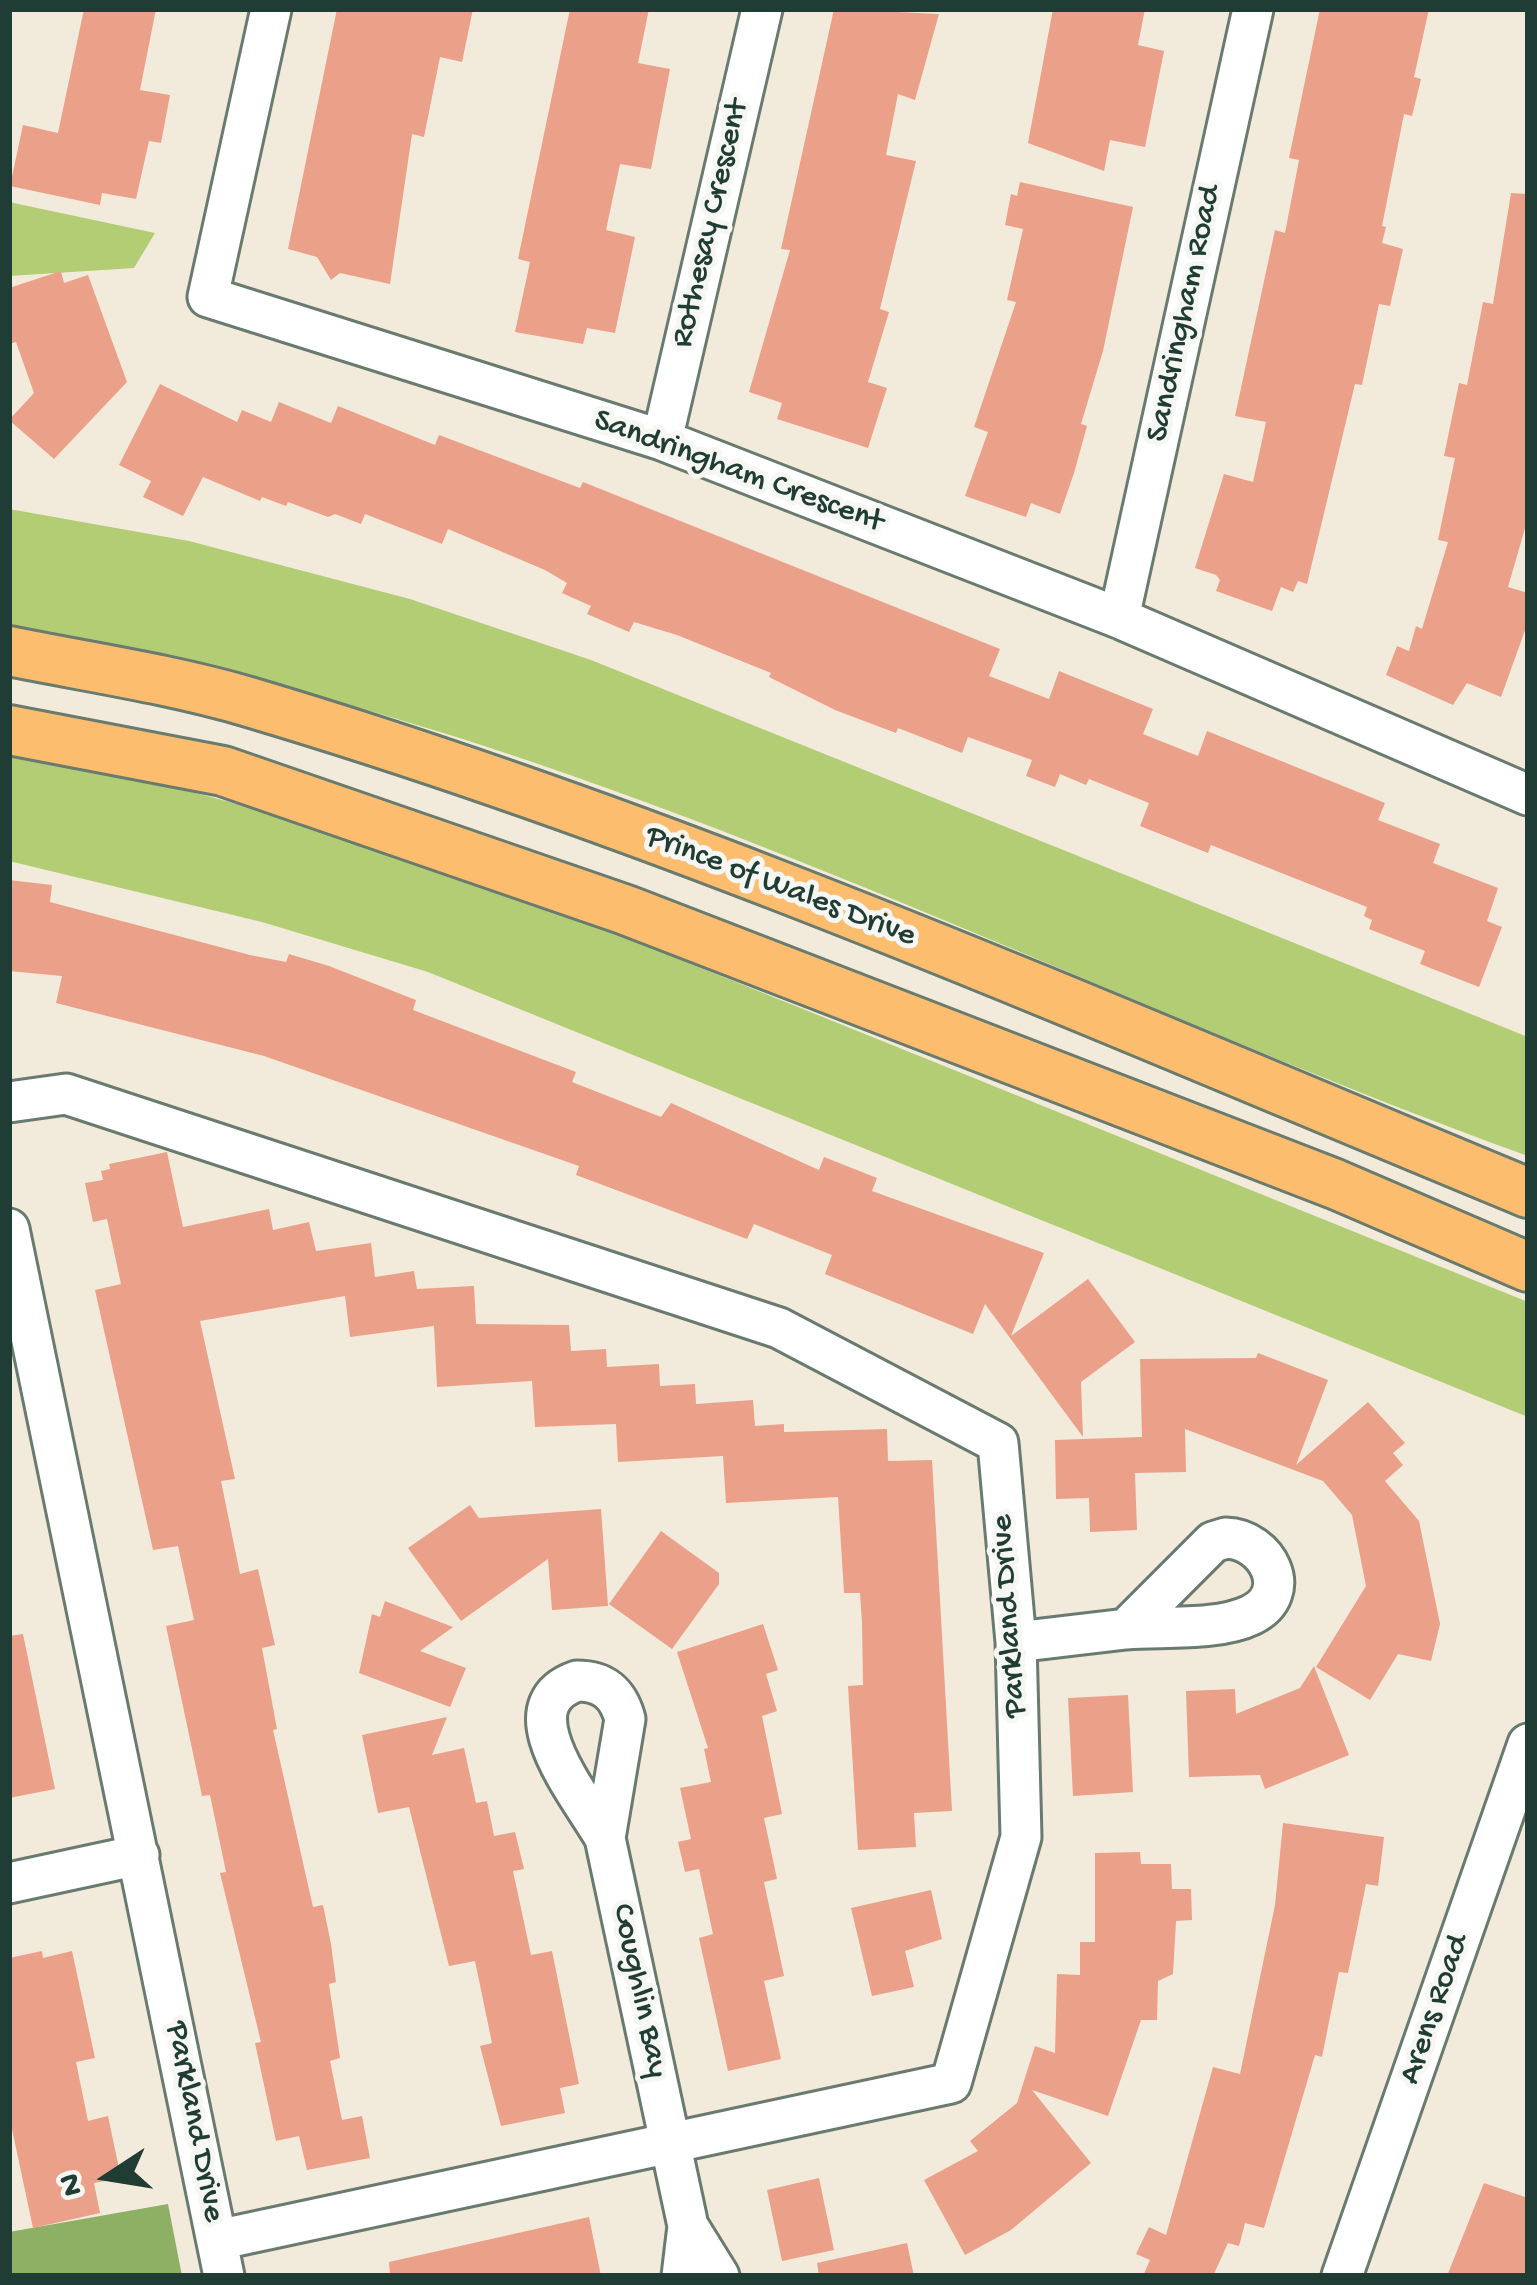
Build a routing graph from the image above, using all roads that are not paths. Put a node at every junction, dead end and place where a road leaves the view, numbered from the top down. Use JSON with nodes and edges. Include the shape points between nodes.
{"nodes":[{"id":1,"x":271,"y":9,"type":"edge"},
{"id":2,"x":762,"y":9,"type":"edge"},
{"id":3,"x":1253,"y":9,"type":"edge"},
{"id":4,"x":662,"y":440,"type":"junction"},
{"id":5,"x":1119,"y":618,"type":"junction"},
{"id":6,"x":9,"y":651,"type":"edge"},
{"id":7,"x":9,"y":730,"type":"edge"},
{"id":8,"x":1528,"y":795,"type":"edge"},
{"id":9,"x":9,"y":1102,"type":"edge"},
{"id":10,"x":1528,"y":1192,"type":"edge"},
{"id":11,"x":9,"y":1229,"type":"edge"},
{"id":12,"x":1528,"y":1267,"type":"edge"},
{"id":13,"x":1126,"y":1629,"type":"dead end"},
{"id":14,"x":1016,"y":1642,"type":"junction"},
{"id":15,"x":1528,"y":1744,"type":"edge"},
{"id":16,"x":605,"y":1838,"type":"dead end"},
{"id":17,"x":139,"y":1855,"type":"junction"},
{"id":18,"x":9,"y":1883,"type":"edge"},
{"id":19,"x":671,"y":2143,"type":"junction"},
{"id":20,"x":688,"y":2226,"type":"junction"},
{"id":21,"x":220,"y":2258,"type":"edge"},
{"id":22,"x":682,"y":2276,"type":"edge"},
{"id":23,"x":719,"y":2276,"type":"edge"},
{"id":24,"x":1342,"y":2276,"type":"edge"}],
"edges":[{"from":1,"to":4,"type":"street","name":"Sandringham Crescent","via":[[208,297]]},
{"from":2,"to":4,"type":"street","name":"Rothesay Crescent"},
{"from":3,"to":5,"type":"street","name":"Sandringham Road"},
{"from":4,"to":5,"type":"street","name":"Sandringham Crescent"},
{"from":5,"to":8,"type":"street","name":"Sandringham Crescent"},
{"from":6,"to":10,"type":"main road","name":"Prince of Wales Drive","via":[[244,700],[566,805]]},
{"from":7,"to":12,"type":"main road","via":[[223,771],[626,910],[1335,1184]]},
{"from":9,"to":14,"type":"street","name":"Parkland Drive","via":[[66,1094],[779,1328],[998,1443]]},
{"from":11,"to":17,"type":"street","name":"Parkland Drive"},
{"from":13,"to":14,"type":"street"},
{"from":14,"to":19,"type":"street","name":"Parkland Drive","via":[[1022,1837],[951,2083]]},
{"from":15,"to":24,"type":"street","name":"Arens Road"},
{"from":16,"to":19,"type":"street","name":"Coughlin Bay"},
{"from":17,"to":18,"type":"street"},
{"from":17,"to":21,"type":"street","name":"Parkland Drive"},
{"from":19,"to":20,"type":"street","name":"Coughlin Bay"},
{"from":19,"to":21,"type":"street","name":"Parkland Drive"},
{"from":20,"to":22,"type":"street"},
{"from":20,"to":23,"type":"street"}]}
